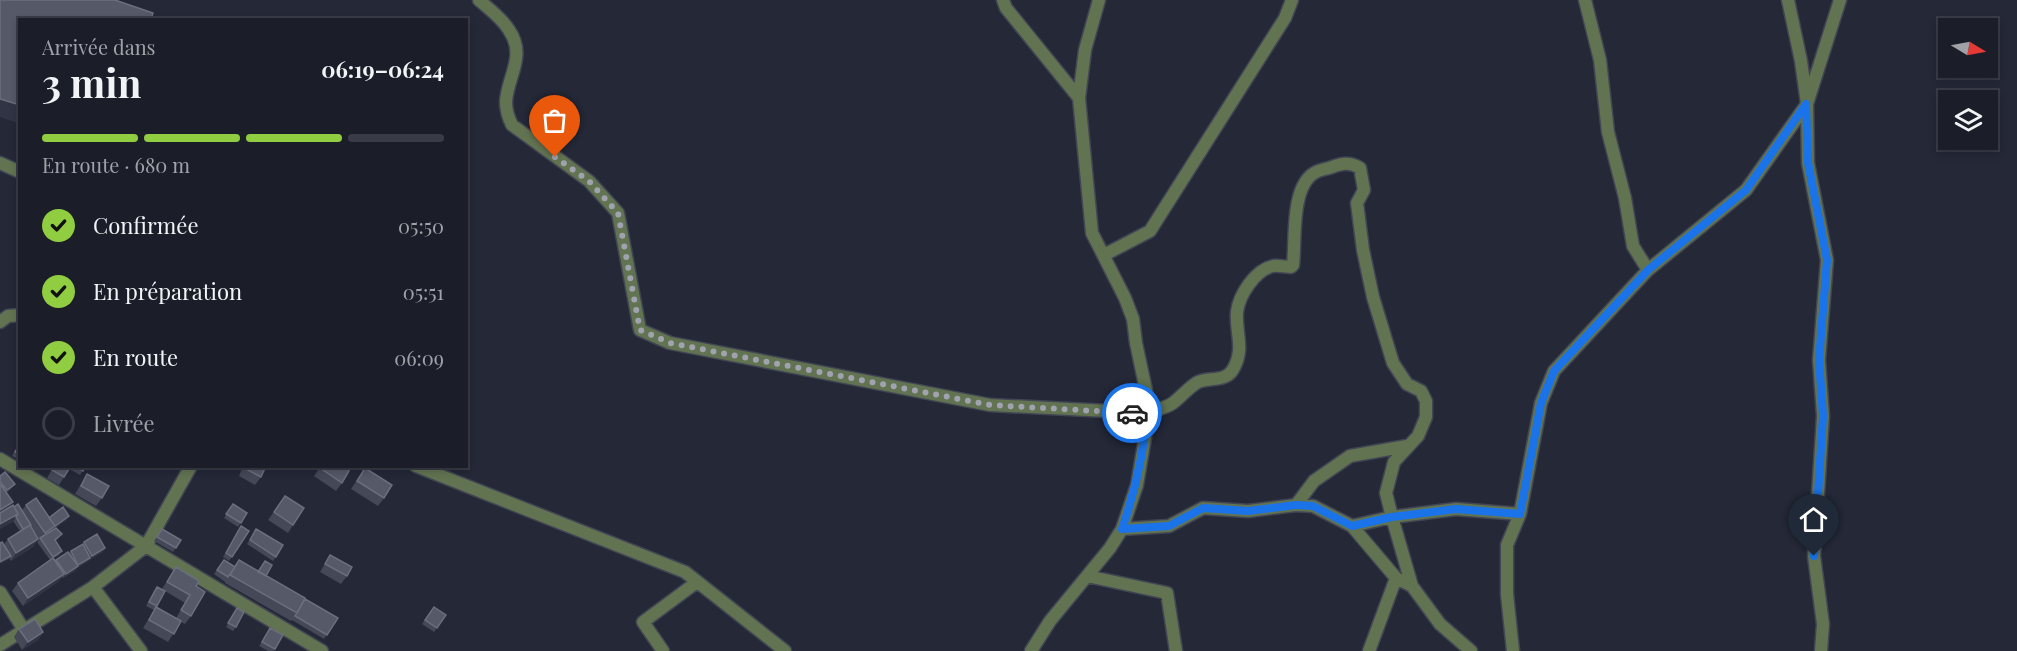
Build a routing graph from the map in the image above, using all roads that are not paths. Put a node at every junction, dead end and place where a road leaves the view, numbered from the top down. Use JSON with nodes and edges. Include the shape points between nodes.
{"nodes":[{"id":1,"x":479,"y":0,"type":"edge"},
{"id":2,"x":1003,"y":0,"type":"edge"},
{"id":3,"x":1099,"y":0,"type":"edge"},
{"id":4,"x":1292,"y":0,"type":"edge"},
{"id":5,"x":1585,"y":0,"type":"edge"},
{"id":6,"x":1788,"y":0,"type":"edge"},
{"id":7,"x":1840,"y":0,"type":"edge"},
{"id":8,"x":1079,"y":98,"type":"junction"},
{"id":9,"x":1806,"y":104,"type":"junction"},
{"id":10,"x":0,"y":163,"type":"edge"},
{"id":11,"x":18,"y":171,"type":"edge"},
{"id":12,"x":1104,"y":255,"type":"junction"},
{"id":13,"x":1648,"y":270,"type":"junction"},
{"id":14,"x":18,"y":315,"type":"edge"},
{"id":15,"x":0,"y":321,"type":"edge"},
{"id":16,"x":1147,"y":413,"type":"junction"},
{"id":17,"x":1407,"y":446,"type":"junction"},
{"id":18,"x":0,"y":459,"type":"edge"},
{"id":19,"x":190,"y":468,"type":"edge"},
{"id":20,"x":421,"y":468,"type":"edge"},
{"id":21,"x":1296,"y":505,"type":"junction"},
{"id":22,"x":1520,"y":514,"type":"junction"},
{"id":23,"x":1392,"y":517,"type":"junction"},
{"id":24,"x":1352,"y":526,"type":"junction"},
{"id":25,"x":1122,"y":529,"type":"junction"},
{"id":26,"x":146,"y":546,"type":"junction"},
{"id":27,"x":1087,"y":576,"type":"junction"},
{"id":28,"x":1396,"y":578,"type":"junction"},
{"id":29,"x":697,"y":582,"type":"junction"},
{"id":30,"x":1413,"y":586,"type":"junction"},
{"id":31,"x":93,"y":587,"type":"junction"},
{"id":32,"x":0,"y":592,"type":"edge"},
{"id":33,"x":24,"y":630,"type":"junction"},
{"id":34,"x":0,"y":645,"type":"edge"},
{"id":35,"x":142,"y":650,"type":"edge"},
{"id":36,"x":322,"y":651,"type":"edge"},
{"id":37,"x":663,"y":651,"type":"edge"},
{"id":38,"x":785,"y":651,"type":"edge"},
{"id":39,"x":1031,"y":651,"type":"edge"},
{"id":40,"x":1176,"y":651,"type":"edge"},
{"id":41,"x":1369,"y":651,"type":"edge"},
{"id":42,"x":1471,"y":651,"type":"edge"},
{"id":43,"x":1513,"y":651,"type":"edge"},
{"id":44,"x":1821,"y":651,"type":"edge"}],
"edges":[{"from":1,"to":16,"type":"street","via":[[514,40],[516,65],[506,100],[512,125],[589,181],[618,213],[640,330],[670,343],[990,405]]},
{"from":2,"to":8,"type":"street"},
{"from":3,"to":8,"type":"street","via":[[1085,50]]},
{"from":4,"to":12,"type":"street","via":[[1279,27],[1150,231]]},
{"from":5,"to":13,"type":"street","via":[[1600,60],[1608,132],[1633,246]]},
{"from":6,"to":9,"type":"street"},
{"from":7,"to":9,"type":"street"},
{"from":8,"to":12,"type":"street","via":[[1092,232]]},
{"from":9,"to":13,"type":"street","via":[[1746,190]]},
{"from":9,"to":44,"type":"street","via":[[1808,163],[1827,260],[1819,360],[1823,416],[1814,556],[1823,624]]},
{"from":10,"to":11,"type":"street"},
{"from":12,"to":16,"type":"street","via":[[1133,319]]},
{"from":13,"to":22,"type":"street","via":[[1554,371],[1541,403]]},
{"from":14,"to":15,"type":"street"},
{"from":16,"to":17,"type":"street","via":[[1171,405],[1197,382],[1226,378],[1232,371],[1238,358],[1237,312],[1242,297],[1263,271],[1272,266],[1293,265],[1296,213],[1305,185],[1313,173],[1345,162],[1360,168],[1363,178],[1364,190],[1357,202],[1363,250],[1393,363],[1407,384],[1421,391],[1426,401],[1426,417],[1418,436]]},
{"from":16,"to":25,"type":"street","via":[[1137,485]]},
{"from":17,"to":21,"type":"street","via":[[1350,456],[1314,481]]},
{"from":17,"to":23,"type":"street","via":[[1394,462],[1386,493]]},
{"from":18,"to":26,"type":"street"},
{"from":19,"to":26,"type":"street"},
{"from":20,"to":29,"type":"street","via":[[685,572]]},
{"from":21,"to":24,"type":"street","via":[[1313,506]]},
{"from":21,"to":25,"type":"street","via":[[1248,511],[1203,508],[1169,526]]},
{"from":22,"to":23,"type":"street","via":[[1456,509]]},
{"from":22,"to":43,"type":"street","via":[[1506,544]]},
{"from":23,"to":24,"type":"street"},
{"from":23,"to":30,"type":"street"},
{"from":24,"to":28,"type":"street"},
{"from":25,"to":27,"type":"street"},
{"from":26,"to":31,"type":"street"},
{"from":26,"to":36,"type":"street"},
{"from":27,"to":39,"type":"street"},
{"from":27,"to":40,"type":"street","via":[[1167,593]]},
{"from":28,"to":30,"type":"street"},
{"from":28,"to":41,"type":"street"},
{"from":29,"to":37,"type":"street","via":[[643,622]]},
{"from":29,"to":38,"type":"street"},
{"from":30,"to":42,"type":"street","via":[[1440,624]]},
{"from":31,"to":33,"type":"street"},
{"from":31,"to":35,"type":"street"},
{"from":32,"to":33,"type":"street"},
{"from":33,"to":34,"type":"street"}]}
